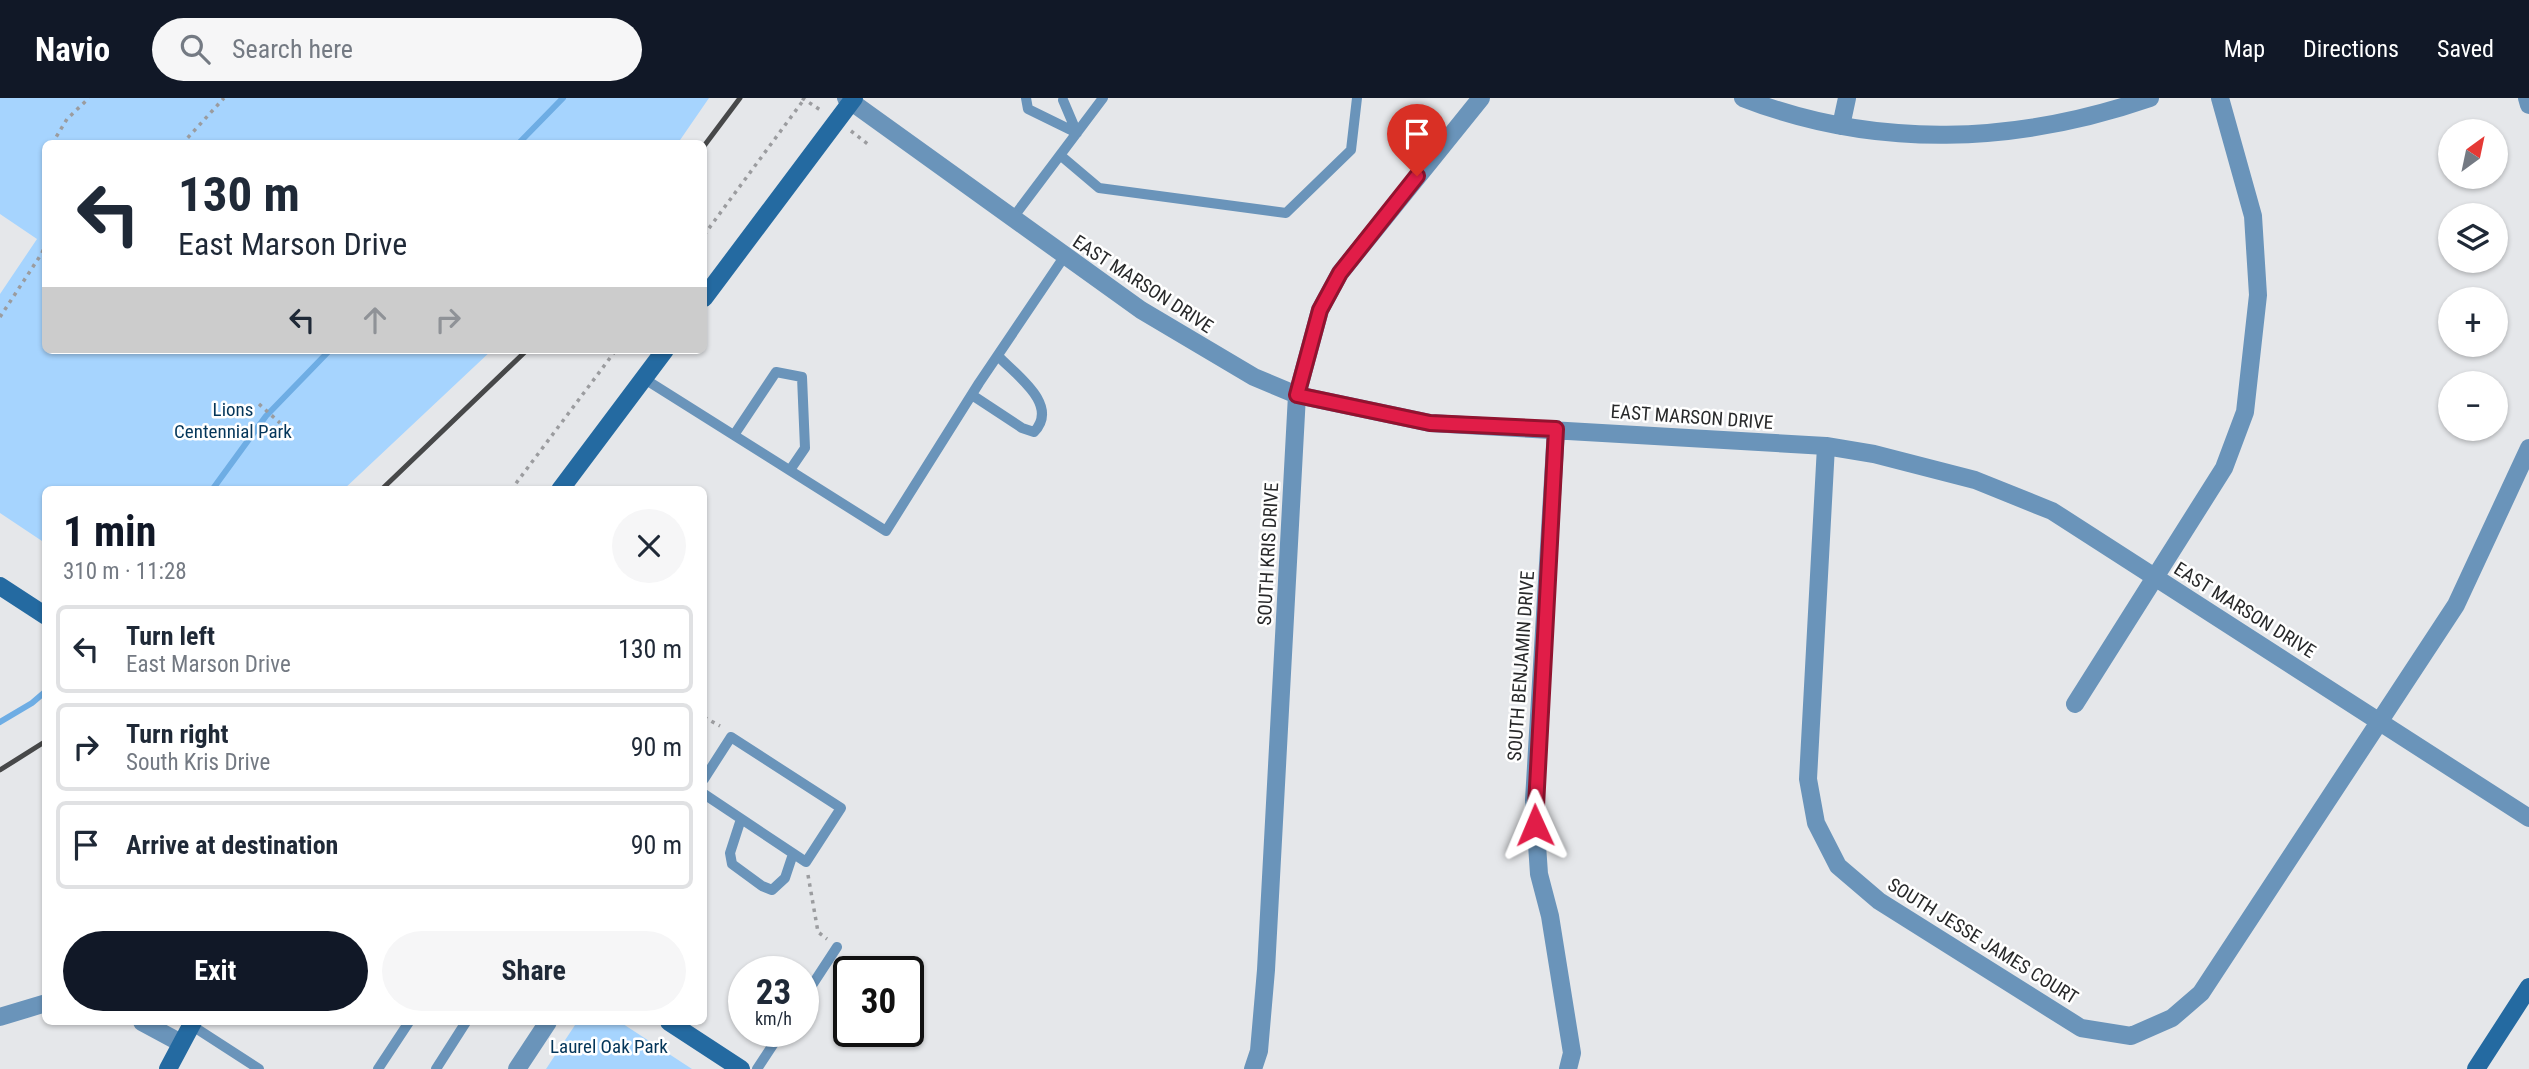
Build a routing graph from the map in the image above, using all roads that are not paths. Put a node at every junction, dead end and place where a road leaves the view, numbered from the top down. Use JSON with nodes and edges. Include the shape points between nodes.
{"nodes":[{"id":1,"x":1026,"y":98,"type":"edge"},
{"id":2,"x":1103,"y":98,"type":"edge"},
{"id":3,"x":1356,"y":98,"type":"edge"},
{"id":4,"x":1481,"y":98,"type":"edge"},
{"id":5,"x":1743,"y":98,"type":"edge"},
{"id":6,"x":1847,"y":98,"type":"edge"},
{"id":7,"x":2150,"y":98,"type":"edge"},
{"id":8,"x":2220,"y":98,"type":"edge"},
{"id":9,"x":2527,"y":98,"type":"edge"},
{"id":10,"x":850,"y":99,"type":"edge"},
{"id":11,"x":1063,"y":100,"type":"edge"},
{"id":12,"x":2529,"y":105,"type":"edge"},
{"id":13,"x":1841,"y":126,"type":"junction"},
{"id":14,"x":1077,"y":133,"type":"junction"},
{"id":15,"x":1060,"y":155,"type":"junction"},
{"id":16,"x":1012,"y":219,"type":"junction"},
{"id":17,"x":1064,"y":257,"type":"junction"},
{"id":18,"x":707,"y":294,"type":"edge"},
{"id":19,"x":662,"y":354,"type":"edge"},
{"id":20,"x":998,"y":356,"type":"junction"},
{"id":21,"x":643,"y":378,"type":"junction"},
{"id":22,"x":972,"y":395,"type":"junction"},
{"id":23,"x":1297,"y":395,"type":"junction"},
{"id":24,"x":1556,"y":429,"type":"junction"},
{"id":25,"x":734,"y":435,"type":"junction"},
{"id":26,"x":1825,"y":446,"type":"junction"},
{"id":27,"x":2529,"y":448,"type":"edge"},
{"id":28,"x":790,"y":470,"type":"junction"},
{"id":29,"x":563,"y":486,"type":"edge"},
{"id":30,"x":2155,"y":578,"type":"junction"},
{"id":31,"x":0,"y":586,"type":"edge"},
{"id":32,"x":42,"y":613,"type":"edge"},
{"id":33,"x":2075,"y":704,"type":"dead end"},
{"id":34,"x":2379,"y":719,"type":"junction"},
{"id":35,"x":707,"y":774,"type":"edge"},
{"id":36,"x":707,"y":796,"type":"edge"},
{"id":37,"x":2529,"y":818,"type":"edge"},
{"id":38,"x":741,"y":819,"type":"junction"},
{"id":39,"x":793,"y":854,"type":"junction"},
{"id":40,"x":837,"y":947,"type":"road end"},
{"id":41,"x":819,"y":975,"type":"edge"},
{"id":42,"x":2529,"y":987,"type":"edge"},
{"id":43,"x":42,"y":1004,"type":"edge"},
{"id":44,"x":0,"y":1017,"type":"edge"},
{"id":45,"x":148,"y":1025,"type":"edge"},
{"id":46,"x":191,"y":1025,"type":"edge"},
{"id":47,"x":193,"y":1025,"type":"edge"},
{"id":48,"x":407,"y":1025,"type":"edge"},
{"id":49,"x":464,"y":1025,"type":"edge"},
{"id":50,"x":546,"y":1025,"type":"edge"},
{"id":51,"x":674,"y":1025,"type":"edge"},
{"id":52,"x":181,"y":1043,"type":"junction"},
{"id":53,"x":771,"y":1047,"type":"edge"},
{"id":54,"x":168,"y":1069,"type":"edge"},
{"id":55,"x":259,"y":1069,"type":"edge"},
{"id":56,"x":378,"y":1069,"type":"edge"},
{"id":57,"x":436,"y":1069,"type":"edge"},
{"id":58,"x":517,"y":1069,"type":"edge"},
{"id":59,"x":741,"y":1069,"type":"edge"},
{"id":60,"x":757,"y":1069,"type":"edge"},
{"id":61,"x":1253,"y":1069,"type":"edge"},
{"id":62,"x":1568,"y":1069,"type":"edge"},
{"id":63,"x":2476,"y":1069,"type":"edge"}],
"edges":[{"from":1,"to":14,"type":"lane","via":[[1028,109]]},
{"from":2,"to":14,"type":"lane"},
{"from":3,"to":15,"type":"lane","via":[[1351,150],[1286,213],[1099,188]]},
{"from":4,"to":23,"type":"street","name":"SOUTH KRIS DRIVE","via":[[1340,273],[1320,310]]},
{"from":5,"to":13,"type":"street"},
{"from":6,"to":13,"type":"street"},
{"from":7,"to":13,"type":"street","via":[[2100,115],[2020,132],[1937,136]]},
{"from":8,"to":30,"type":"street","via":[[2253,216],[2258,295],[2245,412],[2224,468]]},
{"from":9,"to":12,"type":"street"},
{"from":10,"to":16,"type":"street","name":"EAST MARSON DRIVE"},
{"from":10,"to":18,"type":"main road"},
{"from":11,"to":14,"type":"lane"},
{"from":14,"to":15,"type":"lane"},
{"from":15,"to":16,"type":"lane"},
{"from":16,"to":17,"type":"street","name":"EAST MARSON DRIVE"},
{"from":17,"to":20,"type":"lane"},
{"from":17,"to":23,"type":"street","name":"EAST MARSON DRIVE","via":[[1198,346]]},
{"from":19,"to":21,"type":"main road"},
{"from":20,"to":22,"type":"lane"},
{"from":20,"to":22,"type":"lane","via":[[1044,408],[1042,423],[1034,432],[1022,428]]},
{"from":21,"to":25,"type":"lane"},
{"from":21,"to":29,"type":"main road"},
{"from":22,"to":28,"type":"lane","via":[[886,531]]},
{"from":23,"to":24,"type":"street","name":"EAST MARSON DRIVE","via":[[1430,423]]},
{"from":23,"to":61,"type":"street","name":"SOUTH KRIS DRIVE","via":[[1266,970],[1259,1051]]},
{"from":24,"to":26,"type":"street","name":"EAST MARSON DRIVE"},
{"from":24,"to":62,"type":"street","name":"SOUTH BENJAMIN DRIVE","via":[[1534,800],[1539,874],[1572,1053]]},
{"from":25,"to":28,"type":"lane"},
{"from":25,"to":28,"type":"lane","via":[[776,372],[802,377],[805,449]]},
{"from":26,"to":30,"type":"street","name":"EAST MARSON DRIVE","via":[[1975,480],[2052,510]]},
{"from":26,"to":34,"type":"street","name":"SOUTH JESSE JAMES COURT","via":[[1808,779],[1816,823],[1838,866],[1878,901],[2081,1028],[2131,1037],[2172,1018],[2201,993]]},
{"from":27,"to":34,"type":"street","name":"SOUTH JESSE JAMES COURT","via":[[2456,606]]},
{"from":30,"to":33,"type":"street"},
{"from":30,"to":34,"type":"street","name":"EAST MARSON DRIVE"},
{"from":31,"to":32,"type":"main road"},
{"from":34,"to":37,"type":"street","name":"EAST MARSON DRIVE"},
{"from":35,"to":39,"type":"lane","via":[[730,737],[841,808],[806,862]]},
{"from":36,"to":38,"type":"lane"},
{"from":38,"to":39,"type":"lane"},
{"from":38,"to":39,"type":"lane","via":[[730,853],[732,864],[762,886],[772,890],[785,878]]},
{"from":40,"to":41,"type":"lane"},
{"from":42,"to":63,"type":"main road"},
{"from":43,"to":44,"type":"street"},
{"from":45,"to":52,"type":"street"},
{"from":46,"to":52,"type":"main road"},
{"from":47,"to":55,"type":"lane"},
{"from":48,"to":56,"type":"lane"},
{"from":49,"to":57,"type":"lane"},
{"from":50,"to":58,"type":"street"},
{"from":51,"to":59,"type":"main road"},
{"from":52,"to":54,"type":"main road"},
{"from":53,"to":60,"type":"lane"}]}
